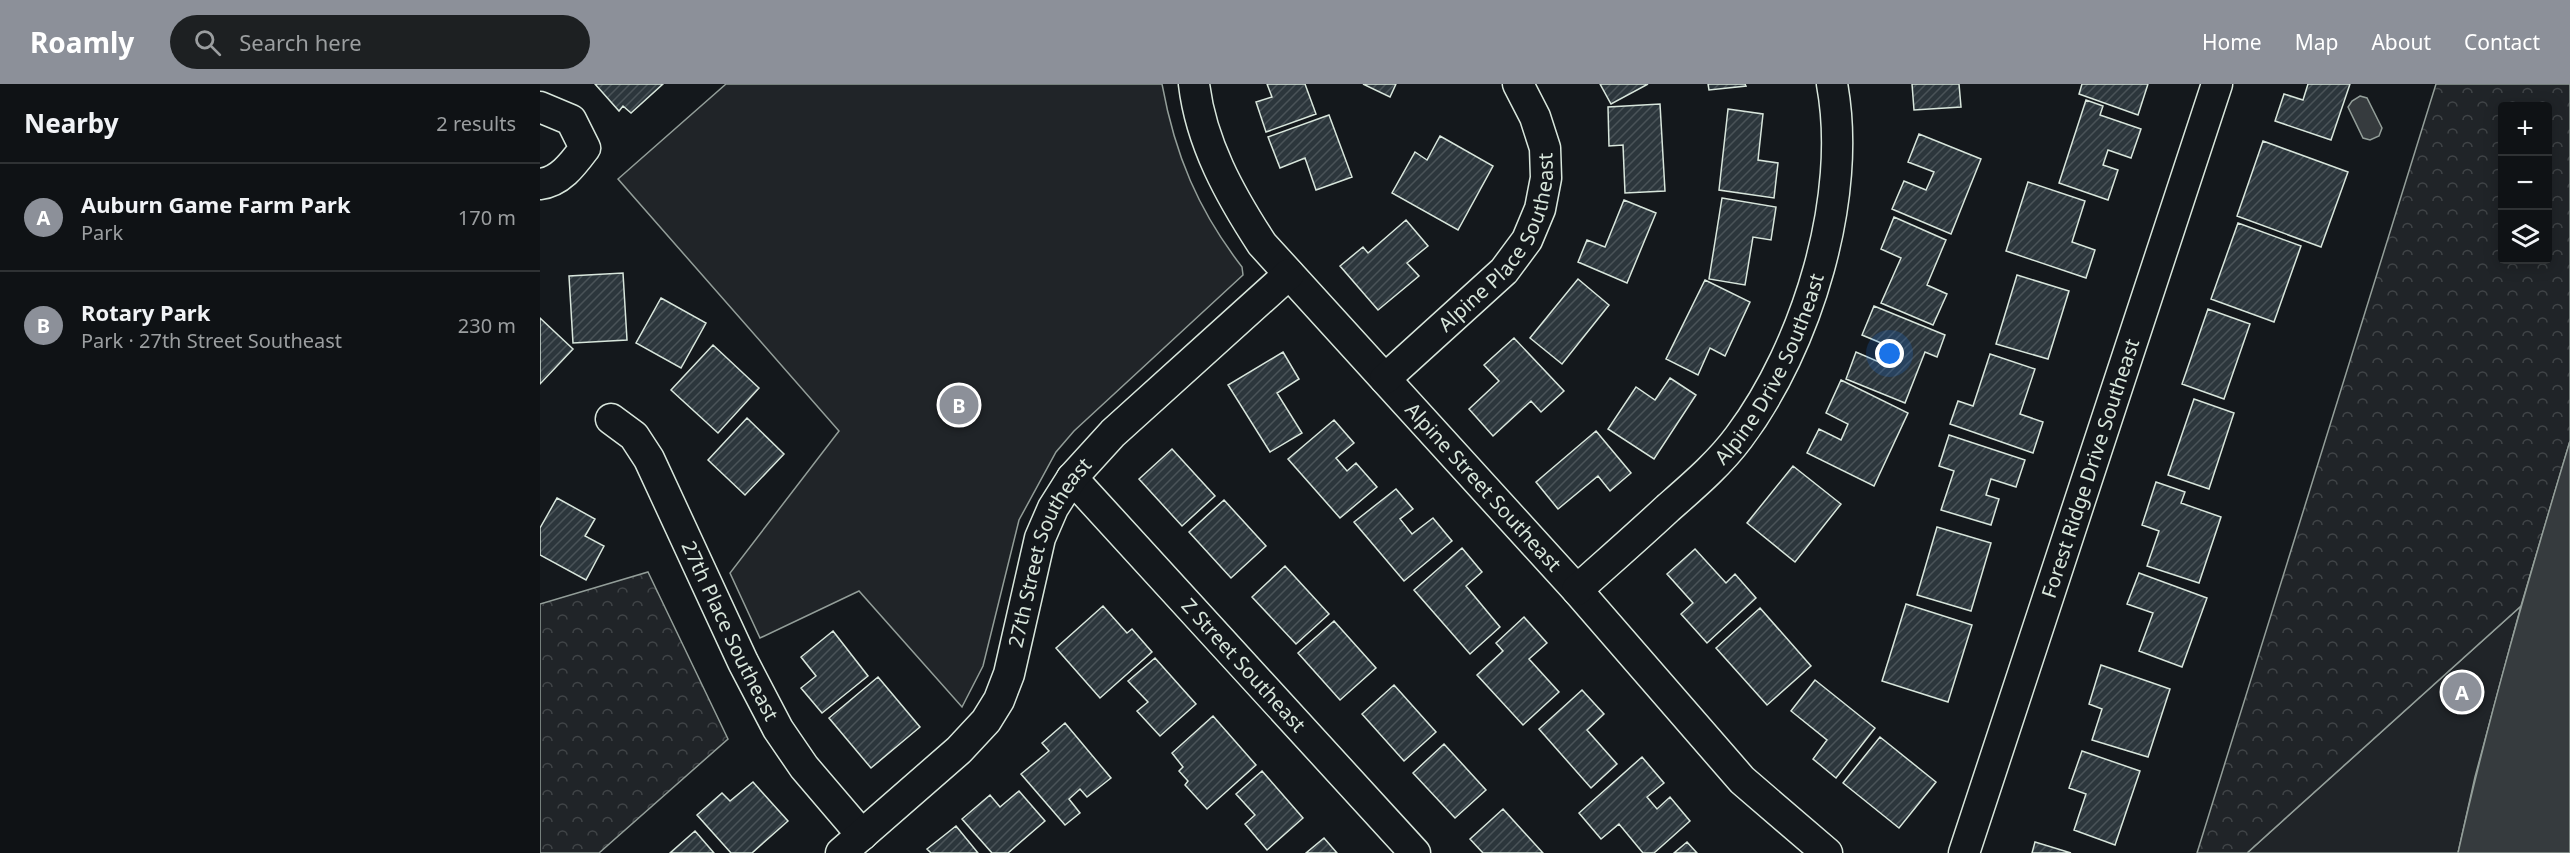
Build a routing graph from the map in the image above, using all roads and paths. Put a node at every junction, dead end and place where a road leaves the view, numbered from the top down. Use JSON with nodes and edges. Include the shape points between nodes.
{"nodes":[{"id":1,"x":1194,"y":84,"type":"edge"},
{"id":2,"x":1518,"y":84,"type":"edge"},
{"id":3,"x":1832,"y":84,"type":"edge"},
{"id":4,"x":2217,"y":84,"type":"edge"},
{"id":5,"x":540,"y":107,"type":"edge"},
{"id":6,"x":540,"y":184,"type":"edge"},
{"id":7,"x":1289,"y":274,"type":"junction"},
{"id":8,"x":1385,"y":379,"type":"junction"},
{"id":9,"x":611,"y":419,"type":"dead end"},
{"id":10,"x":1072,"y":478,"type":"junction"},
{"id":11,"x":1577,"y":590,"type":"junction"},
{"id":12,"x":851,"y":844,"type":"edge"},
{"id":13,"x":1415,"y":853,"type":"edge"},
{"id":14,"x":1827,"y":853,"type":"edge"},
{"id":15,"x":1964,"y":853,"type":"edge"}],
"edges":[{"from":1,"to":7,"type":"street","name":"Alpine Street Southeast","via":[[1209,146],[1223,180],[1262,244]]},
{"from":2,"to":8,"type":"street","name":"Alpine Place Southeast","via":[[1545,148],[1546,178],[1540,209],[1527,240],[1504,271]]},
{"from":3,"to":11,"type":"street","name":"Alpine Drive Southeast","via":[[1836,166],[1827,241],[1805,310],[1777,375],[1740,437],[1710,471]]},
{"from":4,"to":15,"type":"street","name":"Forest Ridge Drive Southeast"},
{"from":5,"to":6,"type":"street","via":[[571,120],[585,148],[569,169]]},
{"from":7,"to":8,"type":"street","name":"Alpine Street Southeast"},
{"from":7,"to":10,"type":"street","name":"27th Street Southeast","via":[[1113,433]]},
{"from":8,"to":11,"type":"street","name":"Alpine Street Southeast"},
{"from":9,"to":12,"type":"street","name":"27th Place Southeast","via":[[633,436],[649,459],[778,729]]},
{"from":10,"to":12,"type":"street","name":"27th Street Southeast","via":[[1040,538],[999,700],[959,750]]},
{"from":10,"to":13,"type":"street","name":"Z Street Southeast"},
{"from":11,"to":14,"type":"street","name":"Alpine Street Southeast","via":[[1743,780]]}]}
